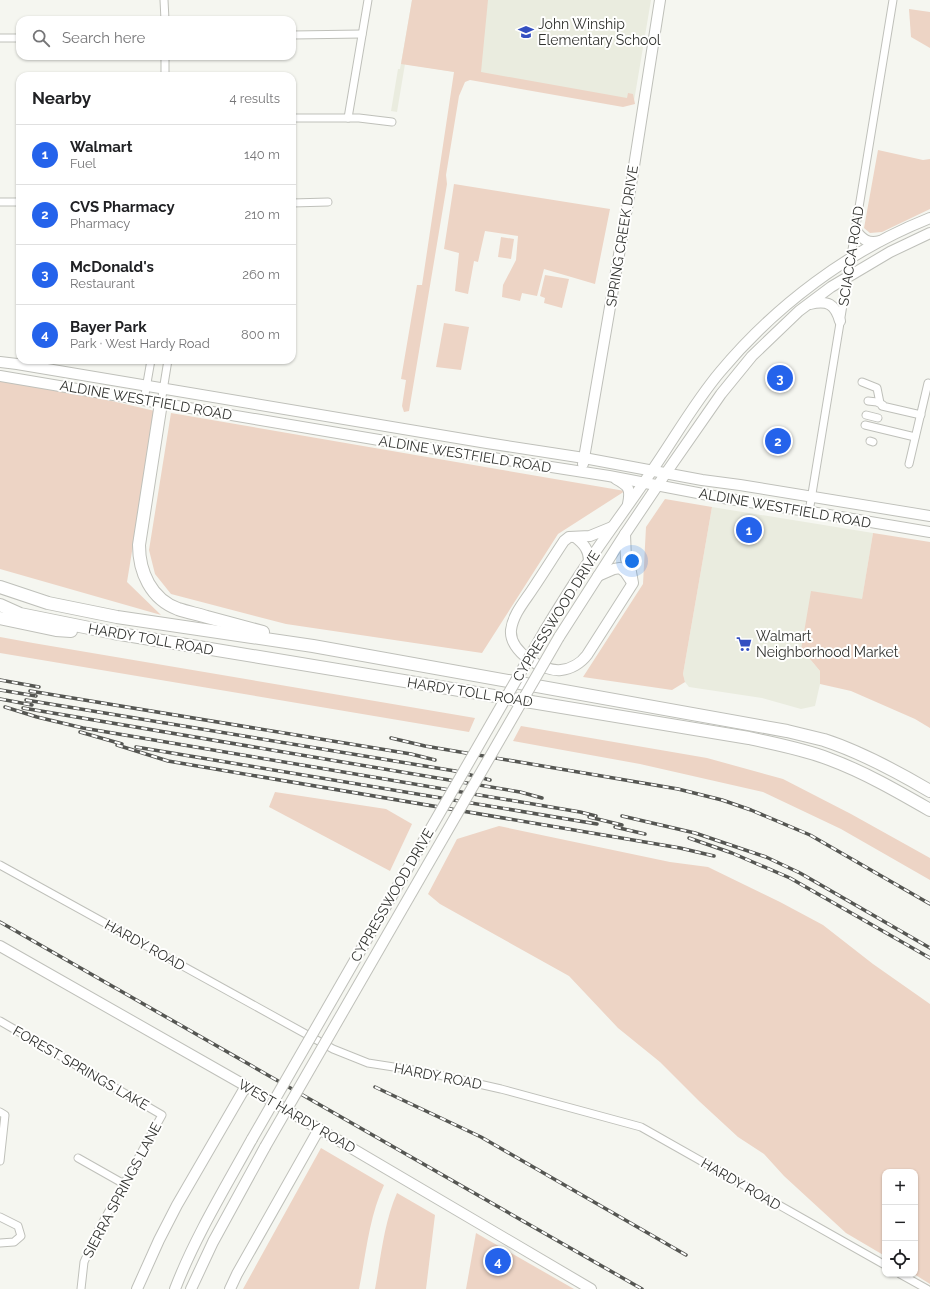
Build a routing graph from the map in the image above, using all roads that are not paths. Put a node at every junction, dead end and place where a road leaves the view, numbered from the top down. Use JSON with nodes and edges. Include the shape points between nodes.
{"nodes":[{"id":1,"x":164,"y":0,"type":"edge"},
{"id":2,"x":368,"y":0,"type":"edge"},
{"id":3,"x":660,"y":0,"type":"edge"},
{"id":4,"x":893,"y":0,"type":"edge"},
{"id":5,"x":165,"y":16,"type":"edge"},
{"id":6,"x":362,"y":34,"type":"junction"},
{"id":7,"x":296,"y":35,"type":"edge"},
{"id":8,"x":0,"y":38,"type":"edge"},
{"id":9,"x":16,"y":38,"type":"edge"},
{"id":10,"x":165,"y":60,"type":"edge"},
{"id":11,"x":165,"y":72,"type":"edge"},
{"id":12,"x":296,"y":118,"type":"edge"},
{"id":13,"x":348,"y":118,"type":"junction"},
{"id":14,"x":392,"y":122,"type":"dead end"},
{"id":15,"x":0,"y":202,"type":"edge"},
{"id":16,"x":16,"y":202,"type":"edge"},
{"id":17,"x":296,"y":202,"type":"edge"},
{"id":18,"x":328,"y":202,"type":"dead end"},
{"id":19,"x":930,"y":218,"type":"edge"},
{"id":20,"x":855,"y":230,"type":"junction"},
{"id":21,"x":930,"y":233,"type":"edge"},
{"id":22,"x":886,"y":239,"type":"junction"},
{"id":23,"x":851,"y":258,"type":"junction"},
{"id":24,"x":848,"y":276,"type":"junction"},
{"id":25,"x":808,"y":304,"type":"junction"},
{"id":26,"x":840,"y":321,"type":"junction"},
{"id":27,"x":736,"y":354,"type":"junction"},
{"id":28,"x":0,"y":362,"type":"edge"},
{"id":29,"x":16,"y":364,"type":"edge"},
{"id":30,"x":17,"y":364,"type":"edge"},
{"id":31,"x":150,"y":364,"type":"edge"},
{"id":32,"x":167,"y":364,"type":"edge"},
{"id":33,"x":746,"y":364,"type":"junction"},
{"id":34,"x":0,"y":376,"type":"edge"},
{"id":35,"x":862,"y":382,"type":"dead end"},
{"id":36,"x":930,"y":384,"type":"edge"},
{"id":37,"x":146,"y":386,"type":"junction"},
{"id":38,"x":164,"y":389,"type":"junction"},
{"id":39,"x":144,"y":400,"type":"junction"},
{"id":40,"x":868,"y":401,"type":"dead end"},
{"id":41,"x":161,"y":403,"type":"junction"},
{"id":42,"x":880,"y":403,"type":"junction"},
{"id":43,"x":291,"y":409,"type":"junction"},
{"id":44,"x":866,"y":415,"type":"dead end"},
{"id":45,"x":921,"y":415,"type":"junction"},
{"id":46,"x":288,"y":425,"type":"junction"},
{"id":47,"x":388,"y":426,"type":"junction"},
{"id":48,"x":864,"y":426,"type":"dead end"},
{"id":49,"x":874,"y":427,"type":"junction"},
{"id":50,"x":915,"y":438,"type":"junction"},
{"id":51,"x":385,"y":441,"type":"junction"},
{"id":52,"x":487,"y":443,"type":"junction"},
{"id":53,"x":682,"y":450,"type":"junction"},
{"id":54,"x":484,"y":457,"type":"junction"},
{"id":55,"x":584,"y":458,"type":"junction"},
{"id":56,"x":909,"y":464,"type":"dead end"},
{"id":57,"x":652,"y":471,"type":"junction"},
{"id":58,"x":581,"y":472,"type":"junction"},
{"id":59,"x":666,"y":473,"type":"junction"},
{"id":60,"x":609,"y":476,"type":"junction"},
{"id":61,"x":702,"y":480,"type":"junction"},
{"id":62,"x":644,"y":483,"type":"junction"},
{"id":63,"x":658,"y":486,"type":"junction"},
{"id":64,"x":812,"y":496,"type":"junction"},
{"id":65,"x":628,"y":504,"type":"junction"},
{"id":66,"x":809,"y":512,"type":"junction"},
{"id":67,"x":930,"y":516,"type":"edge"},
{"id":68,"x":612,"y":527,"type":"junction"},
{"id":69,"x":929,"y":532,"type":"edge"},
{"id":70,"x":625,"y":534,"type":"junction"},
{"id":71,"x":575,"y":538,"type":"junction"},
{"id":72,"x":589,"y":561,"type":"junction"},
{"id":73,"x":598,"y":576,"type":"junction"},
{"id":74,"x":632,"y":583,"type":"junction"},
{"id":75,"x":0,"y":587,"type":"edge"},
{"id":76,"x":0,"y":605,"type":"edge"},
{"id":77,"x":0,"y":618,"type":"edge"},
{"id":78,"x":114,"y":633,"type":"junction"},
{"id":79,"x":312,"y":646,"type":"junction"},
{"id":80,"x":930,"y":791,"type":"edge"},
{"id":81,"x":930,"y":810,"type":"edge"},
{"id":82,"x":0,"y":866,"type":"edge"},
{"id":83,"x":0,"y":946,"type":"edge"},
{"id":84,"x":0,"y":1021,"type":"edge"},
{"id":85,"x":246,"y":1086,"type":"junction"},
{"id":86,"x":3,"y":1114,"type":"edge"},
{"id":87,"x":162,"y":1115,"type":"joint"},
{"id":88,"x":319,"y":1129,"type":"junction"},
{"id":89,"x":78,"y":1158,"type":"dead end"},
{"id":90,"x":0,"y":1161,"type":"edge"},
{"id":91,"x":124,"y":1184,"type":"junction"},
{"id":92,"x":0,"y":1217,"type":"edge"},
{"id":93,"x":213,"y":1242,"type":"junction"},
{"id":94,"x":0,"y":1243,"type":"edge"},
{"id":95,"x":882,"y":1263,"type":"edge"},
{"id":96,"x":184,"y":1264,"type":"junction"},
{"id":97,"x":147,"y":1266,"type":"junction"},
{"id":98,"x":905,"y":1277,"type":"edge"},
{"id":99,"x":81,"y":1289,"type":"edge"},
{"id":100,"x":137,"y":1289,"type":"edge"},
{"id":101,"x":142,"y":1289,"type":"edge"},
{"id":102,"x":170,"y":1289,"type":"edge"},
{"id":103,"x":175,"y":1289,"type":"edge"},
{"id":104,"x":191,"y":1289,"type":"edge"},
{"id":105,"x":196,"y":1289,"type":"edge"},
{"id":106,"x":230,"y":1289,"type":"edge"},
{"id":107,"x":591,"y":1289,"type":"edge"},
{"id":108,"x":927,"y":1289,"type":"edge"}],
"edges":[{"from":1,"to":5,"type":"street"},
{"from":2,"to":6,"type":"street"},
{"from":3,"to":55,"type":"main road","name":"SPRING CREEK DRIVE"},
{"from":4,"to":20,"type":"street","name":"SCIACCA ROAD"},
{"from":6,"to":7,"type":"street"},
{"from":6,"to":13,"type":"street"},
{"from":8,"to":9,"type":"street"},
{"from":10,"to":11,"type":"street"},
{"from":12,"to":13,"type":"street"},
{"from":13,"to":14,"type":"street"},
{"from":15,"to":16,"type":"street"},
{"from":17,"to":18,"type":"street"},
{"from":19,"to":22,"type":"main road","name":"CYPRESSWOOD DRIVE"},
{"from":20,"to":22,"type":"main road","via":[[866,241],[872,243]]},
{"from":20,"to":23,"type":"street","name":"SCIACCA ROAD"},
{"from":21,"to":24,"type":"main road","name":"CYPRESSWOOD DRIVE"},
{"from":22,"to":23,"type":"main road","name":"CYPRESSWOOD DRIVE"},
{"from":23,"to":24,"type":"street","name":"SCIACCA ROAD"},
{"from":23,"to":27,"type":"main road","name":"CYPRESSWOOD DRIVE","via":[[779,312]]},
{"from":24,"to":25,"type":"main road","name":"CYPRESSWOOD DRIVE"},
{"from":24,"to":26,"type":"street","name":"SCIACCA ROAD"},
{"from":25,"to":26,"type":"main road","via":[[820,302],[830,305],[837,312]]},
{"from":25,"to":33,"type":"main road","name":"CYPRESSWOOD DRIVE"},
{"from":26,"to":64,"type":"street","name":"SCIACCA ROAD"},
{"from":27,"to":33,"type":"main road"},
{"from":27,"to":57,"type":"main road","name":"CYPRESSWOOD DRIVE","via":[[700,398]]},
{"from":28,"to":29,"type":"main road","name":"ALDINE WESTFIELD ROAD"},
{"from":30,"to":37,"type":"main road","name":"ALDINE WESTFIELD ROAD"},
{"from":31,"to":37,"type":"street"},
{"from":32,"to":38,"type":"street"},
{"from":33,"to":53,"type":"main road","name":"CYPRESSWOOD DRIVE","via":[[721,394]]},
{"from":34,"to":39,"type":"main road","name":"ALDINE WESTFIELD ROAD"},
{"from":35,"to":42,"type":"street","via":[[877,388]]},
{"from":36,"to":45,"type":"street","via":[[928,383]]},
{"from":37,"to":38,"type":"main road","name":"ALDINE WESTFIELD ROAD"},
{"from":37,"to":39,"type":"street"},
{"from":38,"to":41,"type":"street"},
{"from":38,"to":43,"type":"main road","name":"ALDINE WESTFIELD ROAD"},
{"from":39,"to":41,"type":"main road","name":"ALDINE WESTFIELD ROAD"},
{"from":40,"to":42,"type":"street"},
{"from":41,"to":46,"type":"main road","name":"ALDINE WESTFIELD ROAD"},
{"from":41,"to":79,"type":"highway","via":[[139,545],[140,566],[147,582],[158,596],[177,608]]},
{"from":42,"to":45,"type":"street","via":[[882,406]]},
{"from":43,"to":46,"type":"main road"},
{"from":43,"to":47,"type":"main road","name":"ALDINE WESTFIELD ROAD"},
{"from":44,"to":49,"type":"street","via":[[879,417]]},
{"from":45,"to":50,"type":"street"},
{"from":46,"to":51,"type":"main road","name":"ALDINE WESTFIELD ROAD"},
{"from":47,"to":51,"type":"main road"},
{"from":47,"to":52,"type":"main road","name":"ALDINE WESTFIELD ROAD"},
{"from":48,"to":49,"type":"street"},
{"from":49,"to":50,"type":"street"},
{"from":50,"to":56,"type":"street"},
{"from":51,"to":54,"type":"main road","name":"ALDINE WESTFIELD ROAD"},
{"from":52,"to":54,"type":"main road"},
{"from":52,"to":55,"type":"main road","name":"ALDINE WESTFIELD ROAD"},
{"from":53,"to":59,"type":"main road","name":"CYPRESSWOOD DRIVE"},
{"from":53,"to":61,"type":"main road","via":[[680,462],[685,472]]},
{"from":54,"to":58,"type":"main road","name":"ALDINE WESTFIELD ROAD"},
{"from":55,"to":57,"type":"main road","name":"ALDINE WESTFIELD ROAD"},
{"from":55,"to":58,"type":"main road","name":"SPRING CREEK DRIVE"},
{"from":57,"to":59,"type":"main road","name":"ALDINE WESTFIELD ROAD"},
{"from":57,"to":62,"type":"main road","name":"CYPRESSWOOD DRIVE"},
{"from":58,"to":60,"type":"main road","name":"ALDINE WESTFIELD ROAD"},
{"from":59,"to":61,"type":"main road","name":"ALDINE WESTFIELD ROAD"},
{"from":59,"to":63,"type":"main road","name":"CYPRESSWOOD DRIVE"},
{"from":60,"to":62,"type":"main road","name":"ALDINE WESTFIELD ROAD"},
{"from":60,"to":65,"type":"main road","via":[[626,485],[630,494]]},
{"from":61,"to":64,"type":"main road","name":"ALDINE WESTFIELD ROAD"},
{"from":62,"to":63,"type":"main road","name":"ALDINE WESTFIELD ROAD"},
{"from":62,"to":65,"type":"main road","name":"CYPRESSWOOD DRIVE"},
{"from":63,"to":66,"type":"main road","name":"ALDINE WESTFIELD ROAD"},
{"from":63,"to":70,"type":"main road","name":"CYPRESSWOOD DRIVE"},
{"from":64,"to":66,"type":"street","name":"SCIACCA ROAD"},
{"from":64,"to":67,"type":"main road","name":"ALDINE WESTFIELD ROAD"},
{"from":65,"to":68,"type":"main road","name":"CYPRESSWOOD DRIVE"},
{"from":66,"to":69,"type":"main road","name":"ALDINE WESTFIELD ROAD"},
{"from":67,"to":69,"type":"main road"},
{"from":68,"to":71,"type":"main road","via":[[590,536]]},
{"from":68,"to":72,"type":"main road","name":"CYPRESSWOOD DRIVE"},
{"from":70,"to":73,"type":"main road","name":"CYPRESSWOOD DRIVE"},
{"from":70,"to":74,"type":"main road","via":[[626,559]]},
{"from":71,"to":72,"type":"main road","via":[[586,547]]},
{"from":71,"to":74,"type":"main road","via":[[569,537],[564,541],[516,615],[511,633],[523,655],[537,664],[554,670],[563,670],[577,664],[587,655]]},
{"from":72,"to":96,"type":"main road","name":"CYPRESSWOOD DRIVE","bridge":true,"via":[[545,630],[252,1139]]},
{"from":73,"to":74,"type":"main road","via":[[620,568]]},
{"from":73,"to":93,"type":"main road","name":"CYPRESSWOOD DRIVE","bridge":true,"via":[[559,637],[265,1147]]},
{"from":75,"to":79,"type":"highway","name":"HARDY TOLL ROAD","via":[[48,603],[117,617]]},
{"from":76,"to":78,"type":"highway","name":"HARDY TOLL ROAD","via":[[20,614]]},
{"from":77,"to":78,"type":"highway","via":[[56,630]]},
{"from":78,"to":81,"type":"highway","name":"HARDY TOLL ROAD","via":[[749,738],[828,758]]},
{"from":79,"to":80,"type":"highway","name":"HARDY TOLL ROAD","via":[[787,731],[824,740],[863,756]]},
{"from":82,"to":95,"type":"street","name":"HARDY ROAD","via":[[333,1049],[368,1063],[426,1072],[501,1089],[641,1127]]},
{"from":83,"to":85,"type":"main road","name":"WEST HARDY ROAD"},
{"from":84,"to":87,"type":"street","name":"FOREST SPRINGS LAKE"},
{"from":85,"to":88,"type":"main road","name":"WEST HARDY ROAD"},
{"from":85,"to":97,"type":"main road","via":[[177,1206]]},
{"from":86,"to":90,"type":"street"},
{"from":87,"to":91,"type":"street","name":"SIERRA SPRINGS LANE"},
{"from":88,"to":106,"type":"main road"},
{"from":88,"to":107,"type":"main road","name":"WEST HARDY ROAD"},
{"from":89,"to":91,"type":"street"},
{"from":91,"to":99,"type":"street","name":"SIERRA SPRINGS LANE","via":[[84,1262]]},
{"from":92,"to":94,"type":"street","via":[[18,1226],[21,1236],[14,1242]]},
{"from":93,"to":104,"type":"main road"},
{"from":93,"to":105,"type":"main road"},
{"from":96,"to":102,"type":"main road"},
{"from":96,"to":103,"type":"main road"},
{"from":97,"to":100,"type":"main road"},
{"from":97,"to":101,"type":"main road"},
{"from":98,"to":108,"type":"street"}]}
